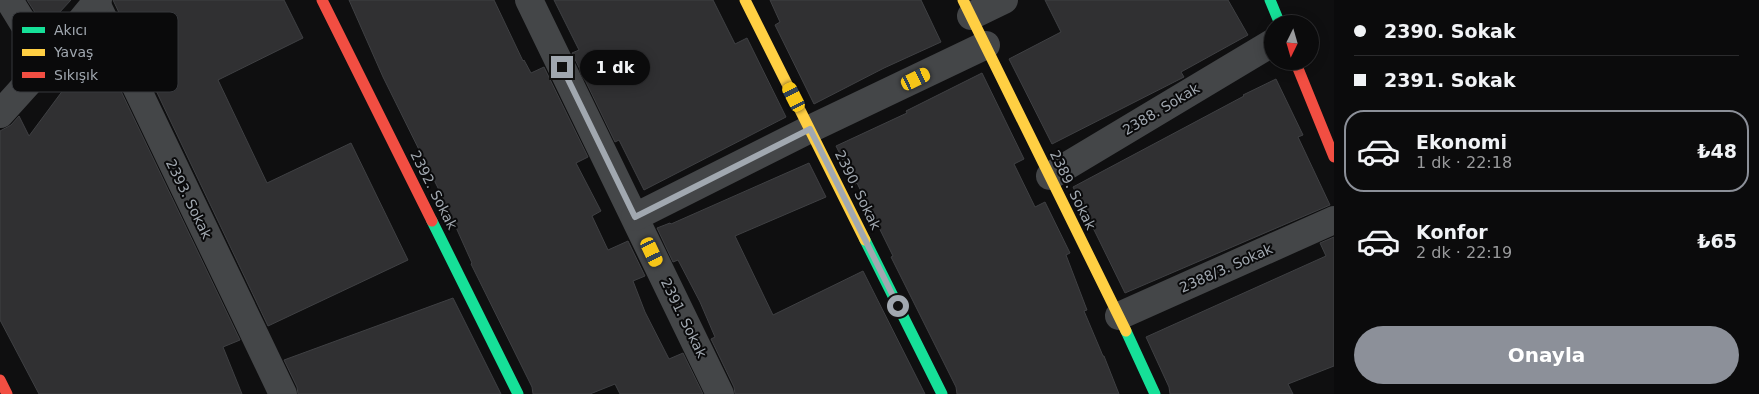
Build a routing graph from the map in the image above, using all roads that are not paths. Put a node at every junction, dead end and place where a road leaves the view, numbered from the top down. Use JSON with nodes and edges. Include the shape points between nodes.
{"nodes":[{"id":1,"x":9,"y":0,"type":"edge"},
{"id":2,"x":322,"y":0,"type":"edge"},
{"id":3,"x":530,"y":0,"type":"edge"},
{"id":4,"x":745,"y":0,"type":"edge"},
{"id":5,"x":1004,"y":0,"type":"edge"},
{"id":6,"x":1270,"y":0,"type":"edge"},
{"id":7,"x":97,"y":2,"type":"edge"},
{"id":8,"x":967,"y":8,"type":"edge"},
{"id":9,"x":17,"y":12,"type":"edge"},
{"id":10,"x":89,"y":12,"type":"edge"},
{"id":11,"x":1276,"y":15,"type":"edge"},
{"id":12,"x":986,"y":45,"type":"junction"},
{"id":13,"x":1264,"y":48,"type":"edge"},
{"id":14,"x":1299,"y":70,"type":"edge"},
{"id":15,"x":20,"y":92,"type":"edge"},
{"id":16,"x":140,"y":92,"type":"edge"},
{"id":17,"x":0,"y":114,"type":"edge"},
{"id":18,"x":810,"y":129,"type":"junction"},
{"id":19,"x":1334,"y":157,"type":"edge"},
{"id":20,"x":1050,"y":176,"type":"junction"},
{"id":21,"x":635,"y":217,"type":"junction"},
{"id":22,"x":1334,"y":220,"type":"edge"},
{"id":23,"x":1119,"y":316,"type":"junction"},
{"id":24,"x":0,"y":380,"type":"edge"},
{"id":25,"x":7,"y":394,"type":"edge"},
{"id":26,"x":283,"y":394,"type":"edge"},
{"id":27,"x":518,"y":394,"type":"edge"},
{"id":28,"x":720,"y":394,"type":"edge"},
{"id":29,"x":942,"y":394,"type":"edge"},
{"id":30,"x":1155,"y":394,"type":"edge"}],
"edges":[{"from":1,"to":9,"type":"street"},
{"from":2,"to":27,"type":"street","name":"2392. Sokak"},
{"from":3,"to":21,"type":"street","name":"2391. Sokak"},
{"from":4,"to":18,"type":"street","name":"2390. Sokak"},
{"from":5,"to":8,"type":"street"},
{"from":6,"to":11,"type":"street"},
{"from":7,"to":10,"type":"street"},
{"from":8,"to":12,"type":"street","name":"2389. Sokak"},
{"from":12,"to":18,"type":"street"},
{"from":12,"to":20,"type":"street","name":"2389. Sokak"},
{"from":13,"to":20,"type":"street","name":"2388. Sokak"},
{"from":14,"to":19,"type":"street"},
{"from":15,"to":17,"type":"street"},
{"from":16,"to":26,"type":"street","name":"2393. Sokak"},
{"from":18,"to":21,"type":"street"},
{"from":18,"to":29,"type":"street","name":"2390. Sokak"},
{"from":20,"to":23,"type":"street","name":"2389. Sokak"},
{"from":21,"to":28,"type":"street","name":"2391. Sokak"},
{"from":22,"to":23,"type":"street","name":"2388/3. Sokak"},
{"from":23,"to":30,"type":"street","name":"2389. Sokak"},
{"from":24,"to":25,"type":"street"}]}
